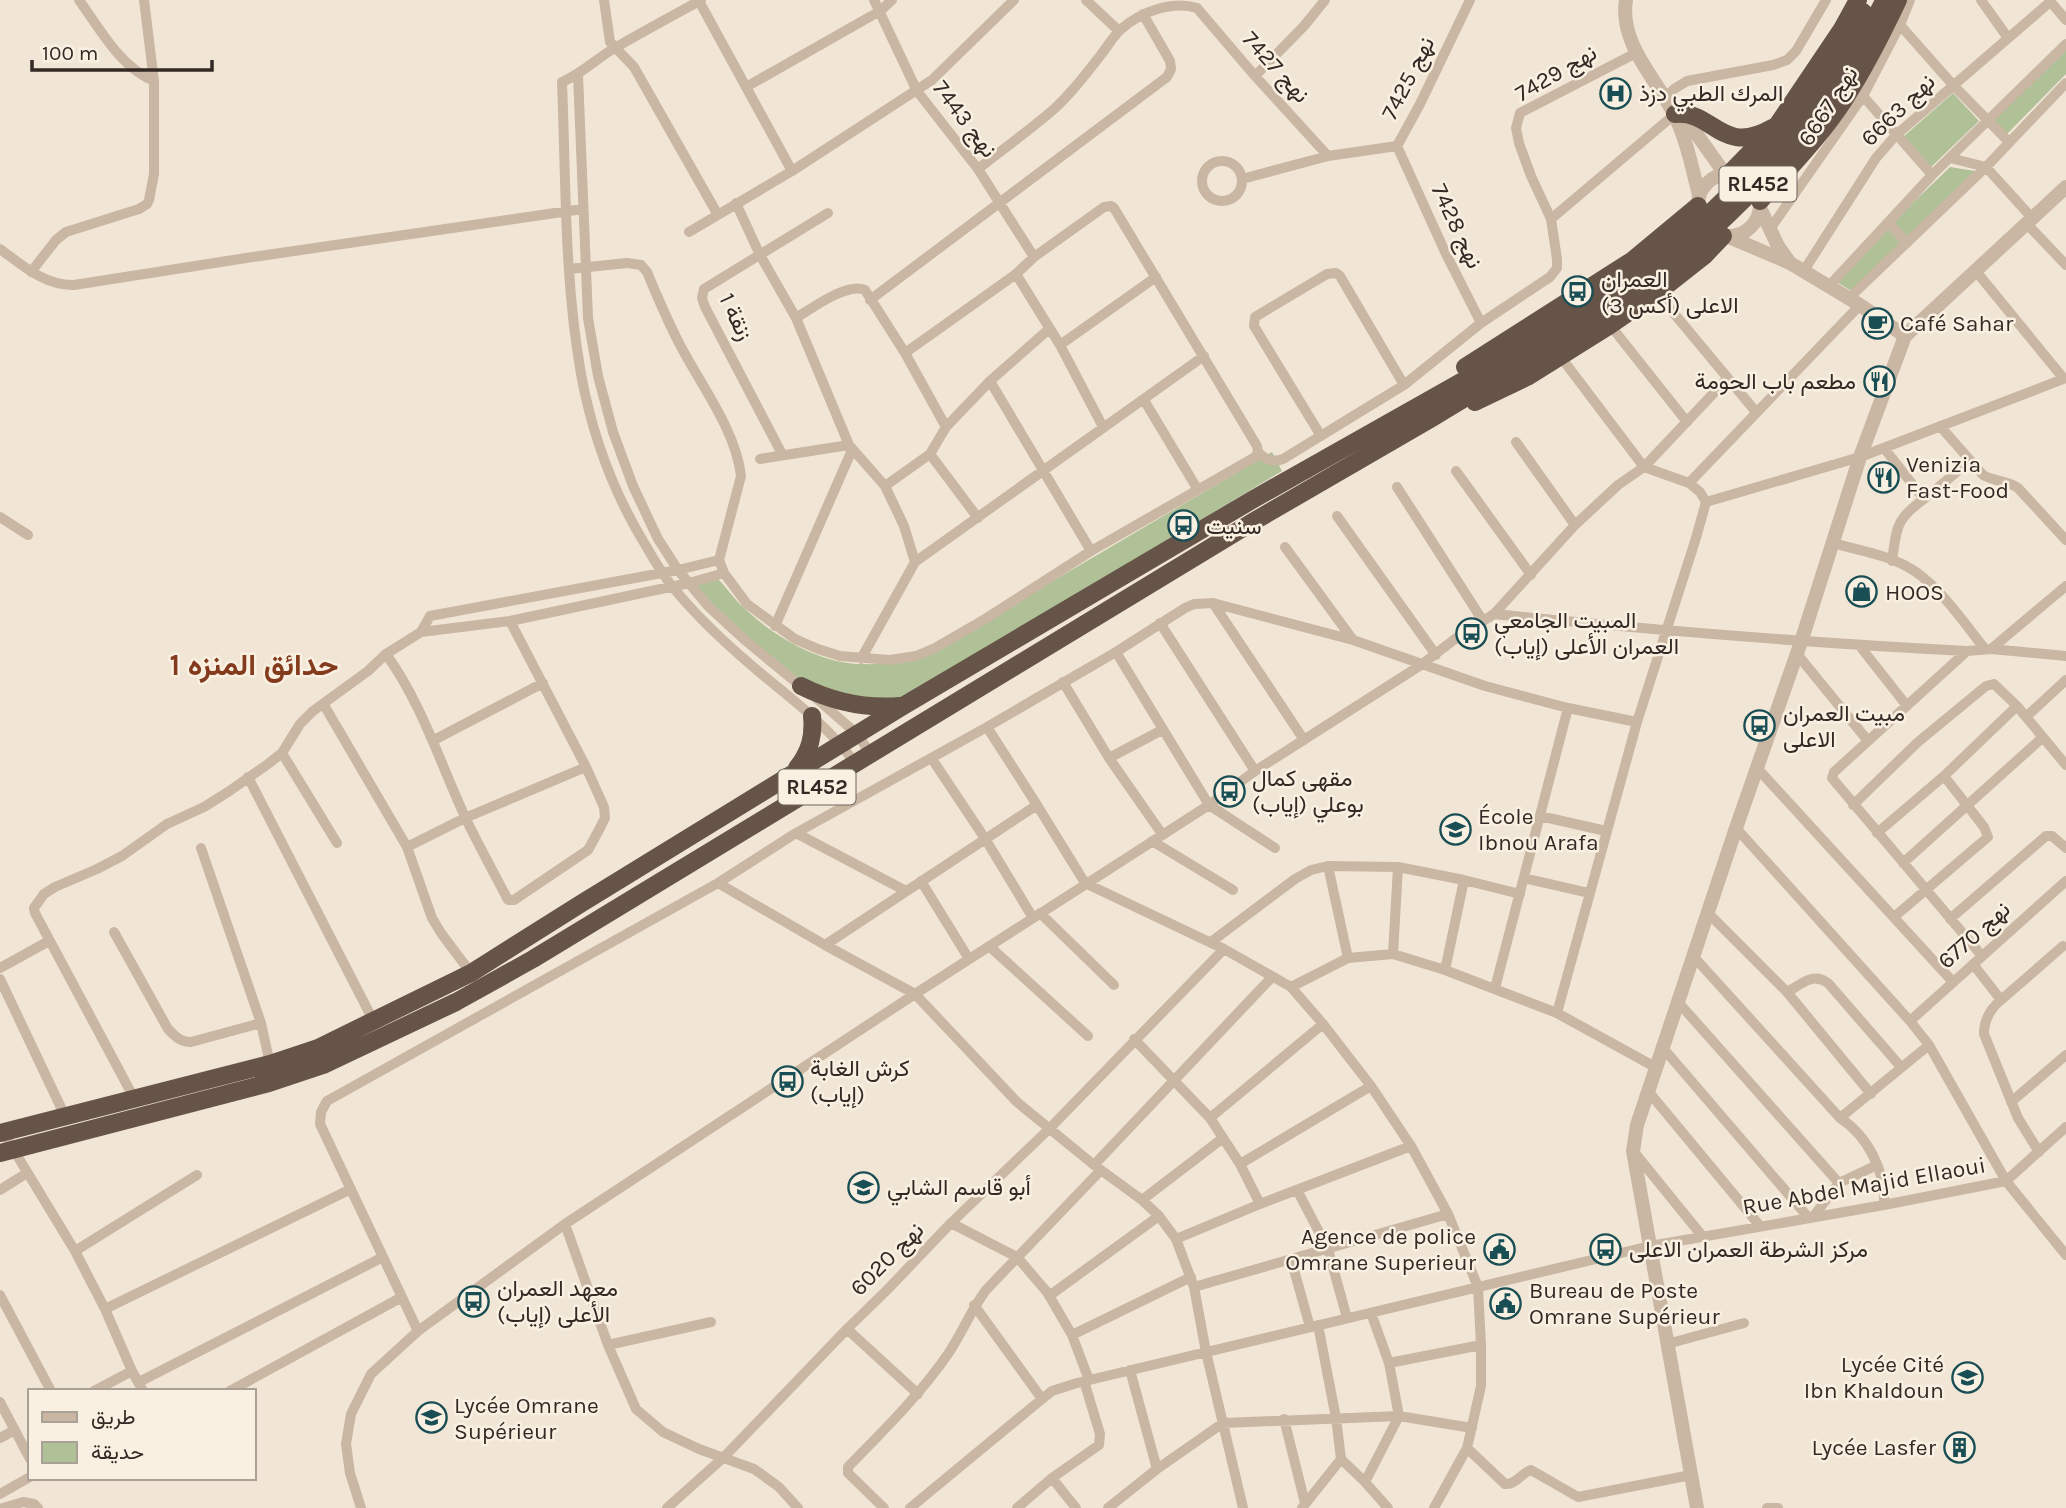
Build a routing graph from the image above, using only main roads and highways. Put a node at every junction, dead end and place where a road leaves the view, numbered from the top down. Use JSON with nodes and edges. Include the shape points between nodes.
{"nodes":[{"id":1,"x":1875,"y":3,"type":"edge"},
{"id":2,"x":1675,"y":114,"type":"road end"},
{"id":3,"x":1778,"y":124,"type":"junction"},
{"id":4,"x":1727,"y":174,"type":"road end"},
{"id":5,"x":1699,"y":200,"type":"road end"},
{"id":6,"x":1760,"y":204,"type":"road end"},
{"id":7,"x":1726,"y":237,"type":"road end"},
{"id":8,"x":1428,"y":410,"type":"junction"},
{"id":9,"x":801,"y":686,"type":"road end"},
{"id":10,"x":903,"y":706,"type":"junction"},
{"id":11,"x":812,"y":716,"type":"road end"},
{"id":12,"x":787,"y":776,"type":"junction"},
{"id":13,"x":1,"y":1130,"type":"edge"},
{"id":14,"x":7,"y":1151,"type":"edge"}],
"edges":[{"from":1,"to":3,"type":"highway","via":[[1842,29]]},
{"from":1,"to":6,"type":"highway","via":[[1864,67],[1821,131]]},
{"from":1,"to":8,"type":"highway","number":"RL452","bridge":true,"via":[[1780,138],[1665,252],[1588,316],[1491,365]]},
{"from":2,"to":3,"type":"highway","via":[[1690,114],[1734,137],[1757,135]]},
{"from":3,"to":4,"type":"highway"},
{"from":5,"to":8,"type":"highway","via":[[1633,260],[1451,376]]},
{"from":7,"to":8,"type":"highway","via":[[1657,293],[1527,377],[1462,408]]},
{"from":8,"to":10,"type":"highway","number":"RL452","via":[[1252,500]]},
{"from":8,"to":14,"type":"highway","number":"RL452","via":[[1277,507],[456,1002],[323,1065]]},
{"from":9,"to":10,"type":"highway","via":[[851,704]]},
{"from":10,"to":12,"type":"highway","number":"RL452"},
{"from":11,"to":12,"type":"highway","via":[[808,750]]},
{"from":12,"to":13,"type":"highway","number":"RL452","via":[[471,973],[318,1048]]}]}
